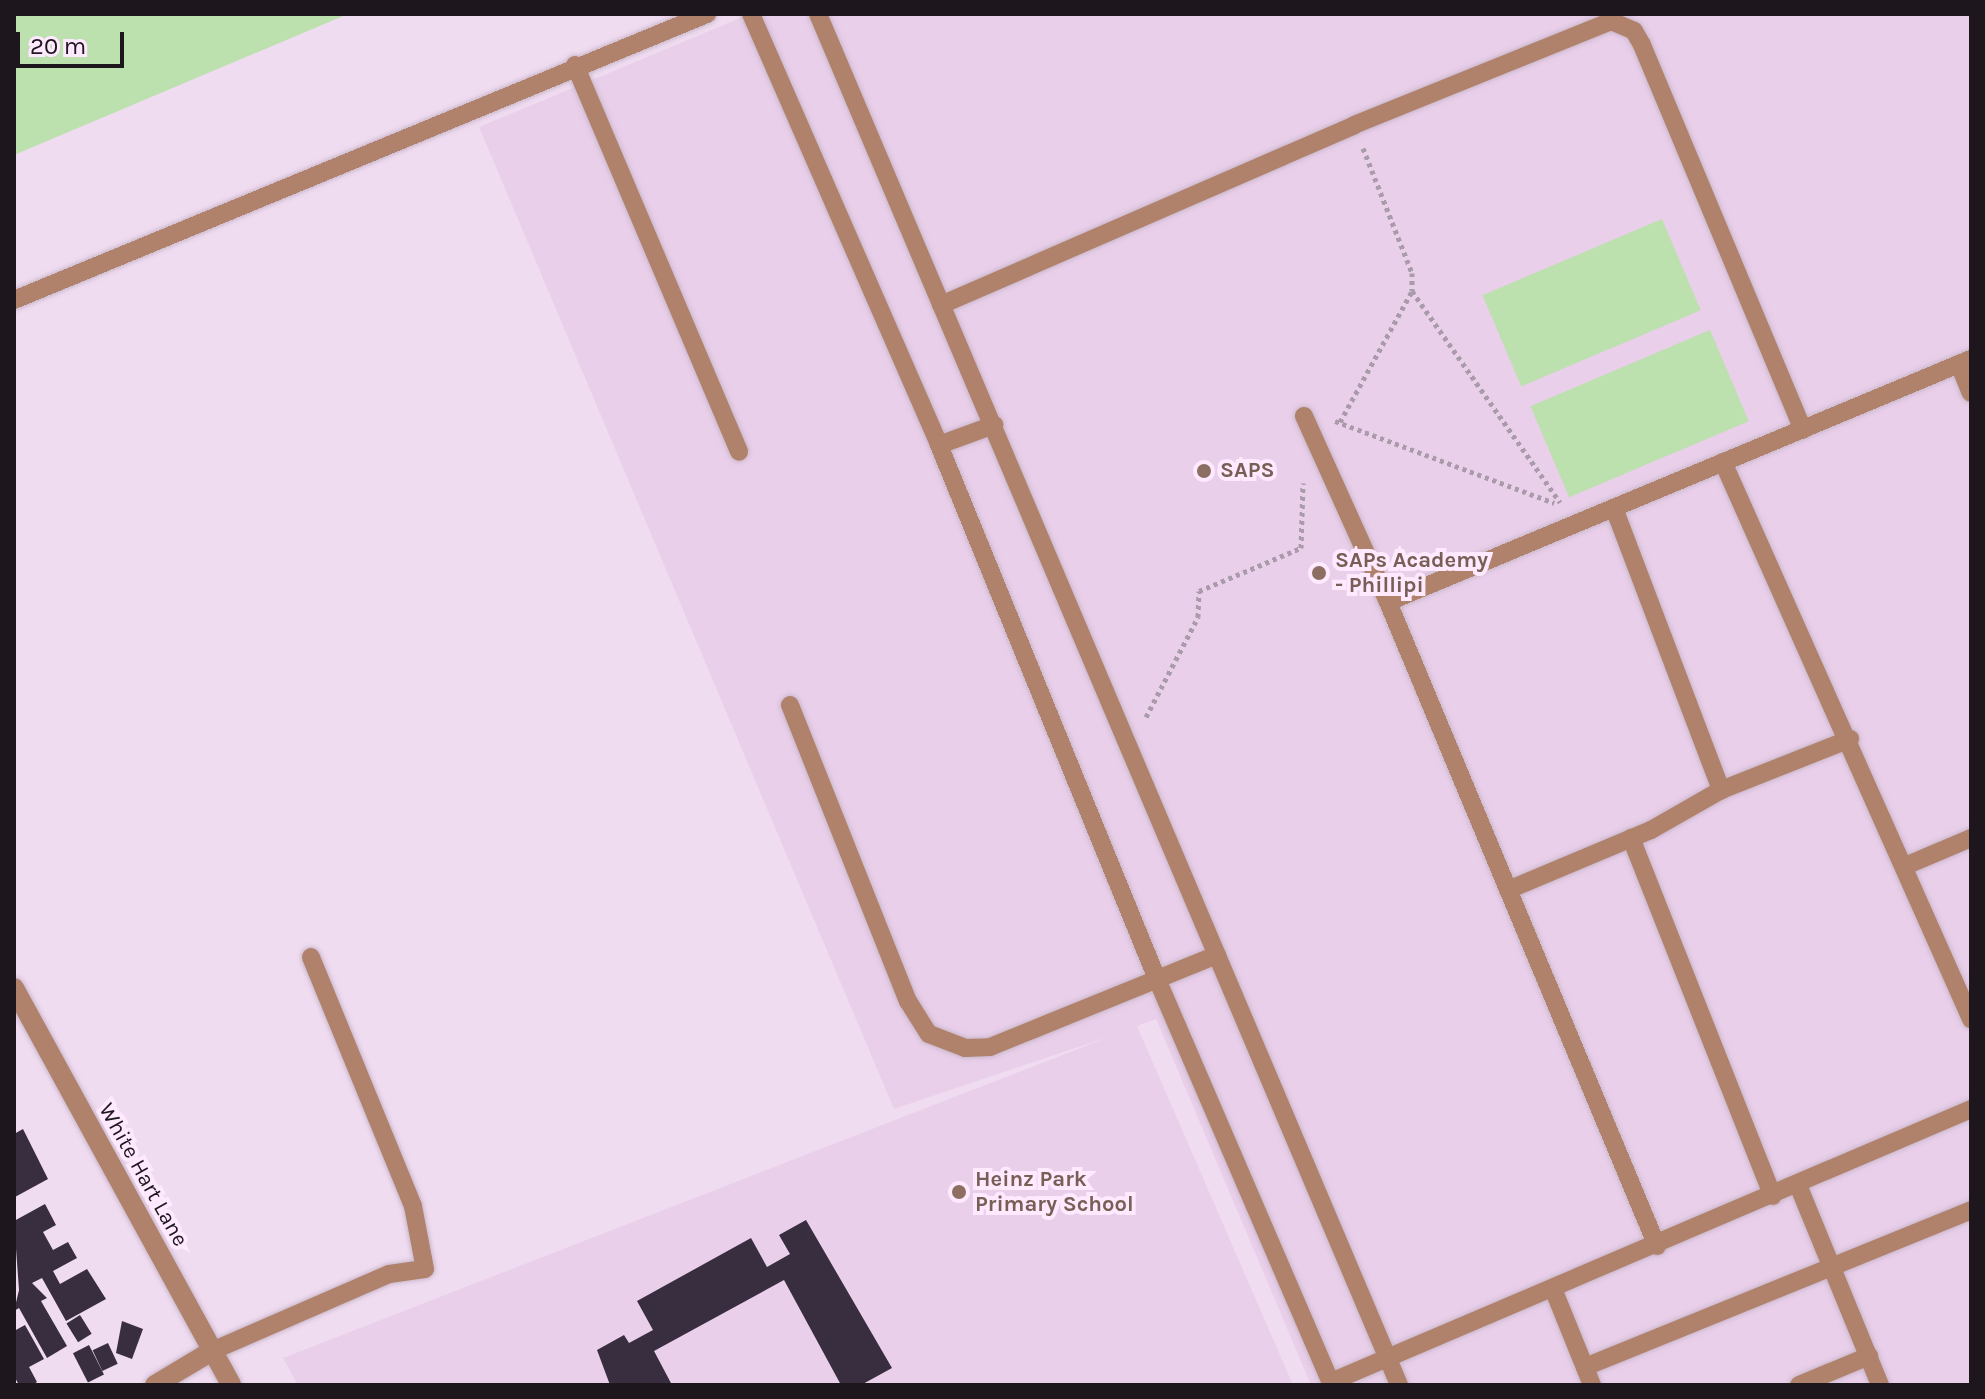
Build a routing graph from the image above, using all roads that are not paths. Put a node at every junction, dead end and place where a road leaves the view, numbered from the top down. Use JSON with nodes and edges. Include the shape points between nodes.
{"nodes":[{"id":1,"x":707,"y":14,"type":"edge"},
{"id":2,"x":751,"y":14,"type":"edge"},
{"id":3,"x":818,"y":14,"type":"edge"},
{"id":4,"x":1619,"y":17,"type":"edge"},
{"id":5,"x":575,"y":65,"type":"junction"},
{"id":6,"x":14,"y":300,"type":"edge"},
{"id":7,"x":941,"y":305,"type":"junction"},
{"id":8,"x":1965,"y":362,"type":"edge"},
{"id":9,"x":1971,"y":393,"type":"edge"},
{"id":10,"x":1304,"y":416,"type":"road end"},
{"id":11,"x":994,"y":425,"type":"junction"},
{"id":12,"x":1803,"y":430,"type":"junction"},
{"id":13,"x":939,"y":445,"type":"junction"},
{"id":14,"x":739,"y":452,"type":"dead end"},
{"id":15,"x":1723,"y":462,"type":"junction"},
{"id":16,"x":1614,"y":508,"type":"junction"},
{"id":17,"x":1388,"y":602,"type":"junction"},
{"id":18,"x":790,"y":705,"type":"dead end"},
{"id":19,"x":1850,"y":739,"type":"junction"},
{"id":20,"x":1721,"y":790,"type":"junction"},
{"id":21,"x":1631,"y":838,"type":"junction"},
{"id":22,"x":1971,"y":838,"type":"edge"},
{"id":23,"x":1905,"y":866,"type":"junction"},
{"id":24,"x":1508,"y":890,"type":"junction"},
{"id":25,"x":1217,"y":955,"type":"junction"},
{"id":26,"x":311,"y":957,"type":"dead end"},
{"id":27,"x":1157,"y":979,"type":"junction"},
{"id":28,"x":14,"y":988,"type":"edge"},
{"id":29,"x":1971,"y":1019,"type":"edge"},
{"id":30,"x":1971,"y":1109,"type":"edge"},
{"id":31,"x":1798,"y":1185,"type":"junction"},
{"id":32,"x":1773,"y":1196,"type":"junction"},
{"id":33,"x":1971,"y":1210,"type":"edge"},
{"id":34,"x":1657,"y":1246,"type":"junction"},
{"id":35,"x":1833,"y":1267,"type":"junction"},
{"id":36,"x":1554,"y":1291,"type":"junction"},
{"id":37,"x":212,"y":1351,"type":"junction"},
{"id":38,"x":1869,"y":1356,"type":"junction"},
{"id":39,"x":1389,"y":1358,"type":"junction"},
{"id":40,"x":1588,"y":1376,"type":"edge"},
{"id":41,"x":1332,"y":1383,"type":"edge"},
{"id":42,"x":155,"y":1385,"type":"edge"},
{"id":43,"x":231,"y":1385,"type":"edge"},
{"id":44,"x":1399,"y":1385,"type":"edge"},
{"id":45,"x":1799,"y":1385,"type":"edge"},
{"id":46,"x":1880,"y":1385,"type":"edge"}],
"edges":[{"from":1,"to":5,"type":"lane"},
{"from":2,"to":13,"type":"lane"},
{"from":3,"to":7,"type":"lane"},
{"from":4,"to":7,"type":"lane","via":[[1354,125]]},
{"from":4,"to":12,"type":"lane","via":[[1642,45]]},
{"from":5,"to":6,"type":"lane"},
{"from":5,"to":14,"type":"lane"},
{"from":7,"to":11,"type":"lane"},
{"from":8,"to":9,"type":"lane"},
{"from":8,"to":12,"type":"lane"},
{"from":10,"to":17,"type":"lane"},
{"from":11,"to":13,"type":"lane"},
{"from":11,"to":25,"type":"lane"},
{"from":12,"to":15,"type":"lane"},
{"from":13,"to":27,"type":"lane"},
{"from":15,"to":16,"type":"lane"},
{"from":15,"to":19,"type":"lane"},
{"from":16,"to":17,"type":"lane"},
{"from":16,"to":20,"type":"lane"},
{"from":17,"to":24,"type":"lane"},
{"from":18,"to":27,"type":"lane","via":[[908,1001],[929,1034],[965,1048],[990,1047]]},
{"from":19,"to":20,"type":"lane"},
{"from":19,"to":23,"type":"lane"},
{"from":20,"to":21,"type":"lane"},
{"from":21,"to":24,"type":"lane"},
{"from":21,"to":32,"type":"lane"},
{"from":22,"to":23,"type":"lane"},
{"from":23,"to":29,"type":"lane"},
{"from":24,"to":34,"type":"lane"},
{"from":25,"to":27,"type":"lane"},
{"from":25,"to":39,"type":"lane"},
{"from":26,"to":37,"type":"lane","via":[[413,1206],[425,1269],[389,1274]]},
{"from":27,"to":41,"type":"lane"},
{"from":28,"to":37,"type":"street","name":"White Hart Lane"},
{"from":30,"to":31,"type":"lane"},
{"from":31,"to":32,"type":"lane"},
{"from":31,"to":35,"type":"lane"},
{"from":32,"to":34,"type":"lane"},
{"from":33,"to":35,"type":"lane"},
{"from":34,"to":36,"type":"lane"},
{"from":35,"to":38,"type":"lane"},
{"from":35,"to":40,"type":"lane"},
{"from":36,"to":39,"type":"lane"},
{"from":36,"to":40,"type":"lane"},
{"from":37,"to":42,"type":"street"},
{"from":37,"to":43,"type":"street","name":"White Hart Lane"},
{"from":38,"to":45,"type":"lane"},
{"from":38,"to":46,"type":"lane"},
{"from":39,"to":41,"type":"lane"},
{"from":39,"to":44,"type":"lane"}]}
